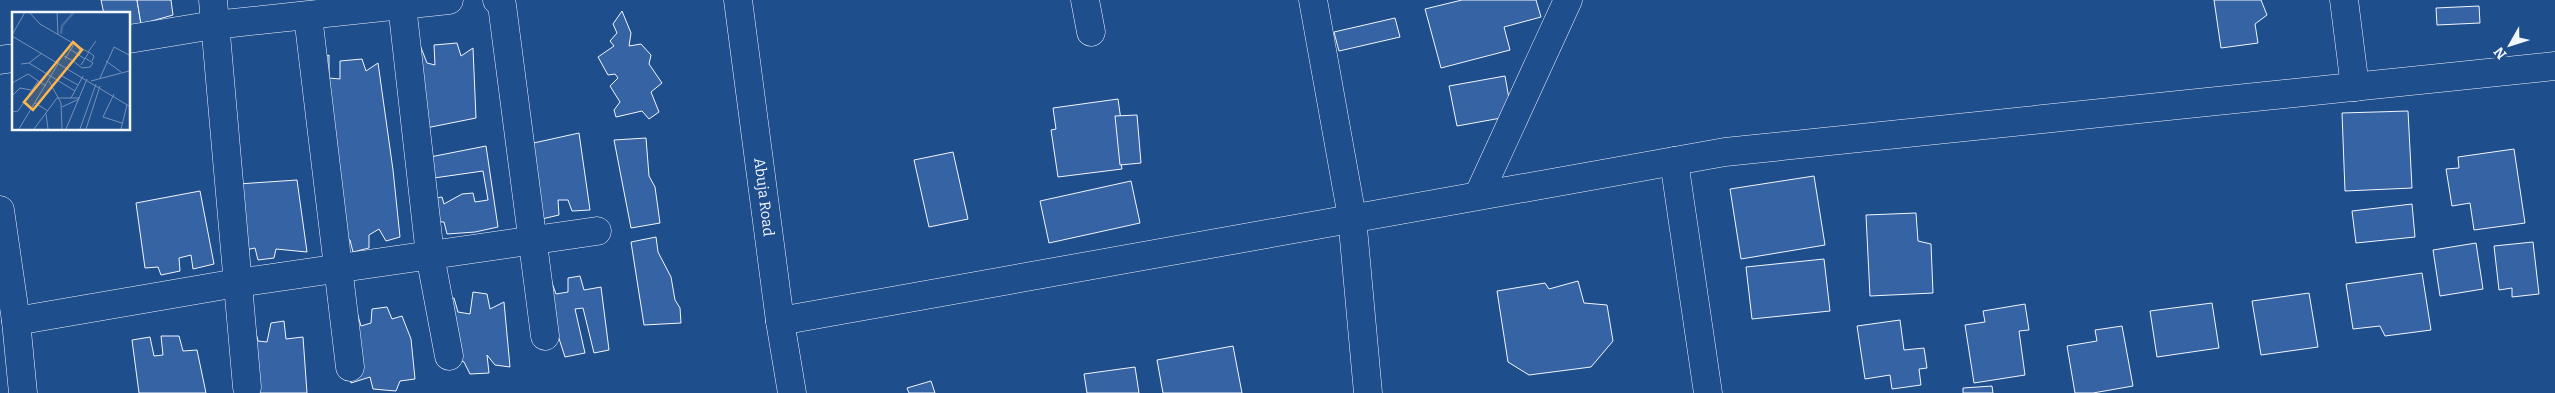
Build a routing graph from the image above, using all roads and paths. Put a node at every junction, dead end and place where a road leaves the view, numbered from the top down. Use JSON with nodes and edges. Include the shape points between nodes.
{"nodes":[{"id":1,"x":449,"y":0,"type":"edge"},
{"id":2,"x":497,"y":0,"type":"edge"},
{"id":3,"x":738,"y":0,"type":"edge"},
{"id":4,"x":1085,"y":0,"type":"edge"},
{"id":5,"x":1313,"y":0,"type":"edge"},
{"id":6,"x":1568,"y":0,"type":"edge"},
{"id":7,"x":2344,"y":0,"type":"edge"},
{"id":8,"x":370,"y":5,"type":"edge"},
{"id":9,"x":402,"y":6,"type":"junction"},
{"id":10,"x":214,"y":13,"type":"edge"},
{"id":11,"x":308,"y":16,"type":"junction"},
{"id":12,"x":1091,"y":32,"type":"dead end"},
{"id":13,"x":130,"y":39,"type":"edge"},
{"id":14,"x":2555,"y":66,"type":"edge"},
{"id":15,"x":2355,"y":87,"type":"junction"},
{"id":16,"x":1674,"y":161,"type":"junction"},
{"id":17,"x":1479,"y":194,"type":"junction"},
{"id":18,"x":0,"y":210,"type":"edge"},
{"id":19,"x":1352,"y":217,"type":"junction"},
{"id":20,"x":597,"y":231,"type":"dead end"},
{"id":21,"x":532,"y":240,"type":"junction"},
{"id":22,"x":430,"y":255,"type":"junction"},
{"id":23,"x":337,"y":268,"type":"junction"},
{"id":24,"x":237,"y":282,"type":"junction"},
{"id":25,"x":780,"y":321,"type":"junction"},
{"id":26,"x":16,"y":322,"type":"junction"},
{"id":27,"x":545,"y":336,"type":"dead end"},
{"id":28,"x":450,"y":356,"type":"dead end"},
{"id":29,"x":350,"y":367,"type":"dead end"},
{"id":30,"x":247,"y":386,"type":"dead end"},
{"id":31,"x":23,"y":393,"type":"edge"},
{"id":32,"x":792,"y":393,"type":"edge"},
{"id":33,"x":1368,"y":393,"type":"edge"},
{"id":34,"x":1708,"y":393,"type":"edge"}],
"edges":[{"from":1,"to":9,"type":"street"},
{"from":2,"to":21,"type":"street","via":[[502,5]]},
{"from":3,"to":25,"type":"street","name":"Abuja Road"},
{"from":4,"to":12,"type":"street"},
{"from":5,"to":19,"type":"street"},
{"from":6,"to":17,"type":"street"},
{"from":7,"to":15,"type":"street"},
{"from":8,"to":9,"type":"street"},
{"from":8,"to":11,"type":"street"},
{"from":9,"to":22,"type":"street"},
{"from":10,"to":11,"type":"street"},
{"from":10,"to":13,"type":"street"},
{"from":10,"to":24,"type":"street"},
{"from":11,"to":23,"type":"street"},
{"from":14,"to":15,"type":"street"},
{"from":15,"to":16,"type":"street","via":[[1735,151]]},
{"from":16,"to":17,"type":"street"},
{"from":16,"to":34,"type":"street"},
{"from":17,"to":19,"type":"street"},
{"from":18,"to":26,"type":"street"},
{"from":19,"to":25,"type":"street"},
{"from":19,"to":33,"type":"street"},
{"from":20,"to":21,"type":"street"},
{"from":21,"to":22,"type":"street"},
{"from":21,"to":27,"type":"street"},
{"from":22,"to":23,"type":"street"},
{"from":22,"to":28,"type":"street"},
{"from":23,"to":24,"type":"street"},
{"from":23,"to":29,"type":"street"},
{"from":24,"to":26,"type":"street"},
{"from":24,"to":30,"type":"street"},
{"from":25,"to":32,"type":"street","name":"Abuja Road"},
{"from":26,"to":31,"type":"street"}]}
